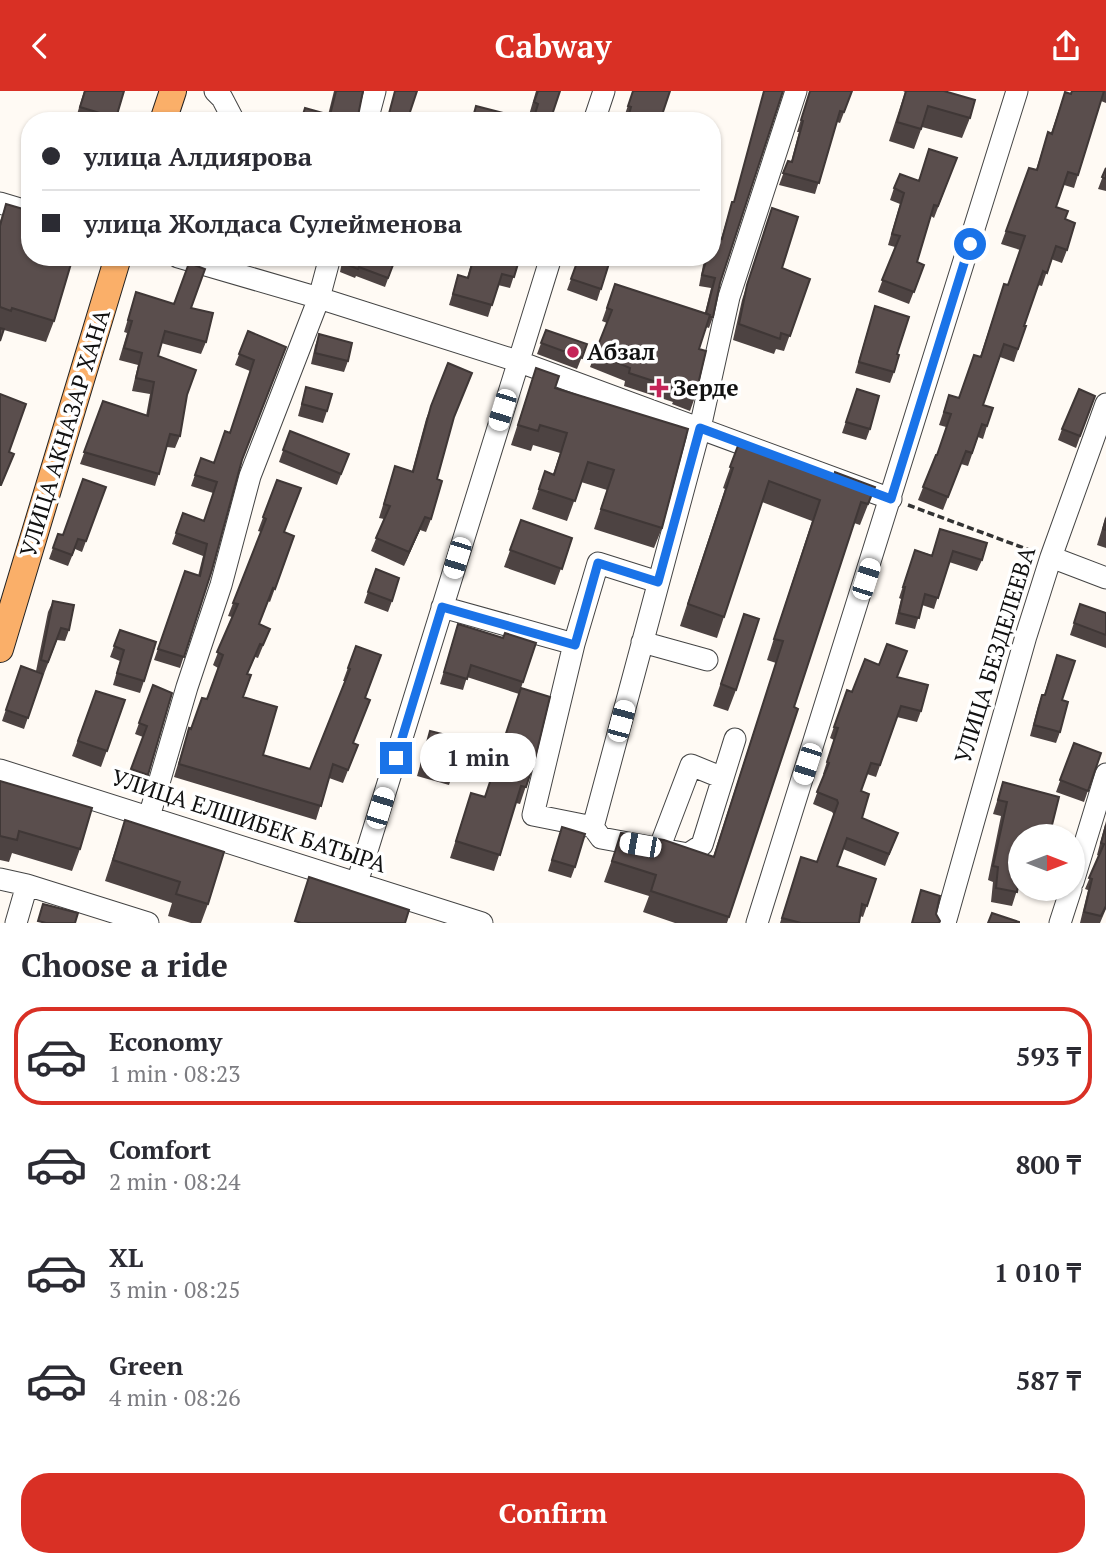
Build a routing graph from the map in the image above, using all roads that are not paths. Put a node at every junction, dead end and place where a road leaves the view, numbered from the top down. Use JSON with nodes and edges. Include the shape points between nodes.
{"nodes":[{"id":1,"x":173,"y":91,"type":"edge"},
{"id":2,"x":215,"y":91,"type":"edge"},
{"id":3,"x":375,"y":91,"type":"edge"},
{"id":4,"x":604,"y":91,"type":"edge"},
{"id":5,"x":796,"y":91,"type":"edge"},
{"id":6,"x":1017,"y":91,"type":"edge"},
{"id":7,"x":166,"y":112,"type":"edge"},
{"id":8,"x":230,"y":112,"type":"edge"},
{"id":9,"x":369,"y":112,"type":"edge"},
{"id":10,"x":597,"y":112,"type":"edge"},
{"id":11,"x":0,"y":203,"type":"edge"},
{"id":12,"x":21,"y":209,"type":"edge"},
{"id":13,"x":115,"y":266,"type":"edge"},
{"id":14,"x":209,"y":266,"type":"edge"},
{"id":15,"x":328,"y":266,"type":"edge"},
{"id":16,"x":548,"y":266,"type":"edge"},
{"id":17,"x":319,"y":298,"type":"junction"},
{"id":18,"x":517,"y":361,"type":"junction"},
{"id":19,"x":1106,"y":404,"type":"edge"},
{"id":20,"x":700,"y":428,"type":"junction"},
{"id":21,"x":891,"y":499,"type":"junction"},
{"id":22,"x":1051,"y":557,"type":"junction"},
{"id":23,"x":1106,"y":578,"type":"edge"},
{"id":24,"x":658,"y":582,"type":"junction"},
{"id":25,"x":442,"y":607,"type":"junction"},
{"id":26,"x":642,"y":642,"type":"junction"},
{"id":27,"x":575,"y":645,"type":"junction"},
{"id":28,"x":0,"y":649,"type":"edge"},
{"id":29,"x":707,"y":660,"type":"dead end"},
{"id":30,"x":735,"y":739,"type":"dead end"},
{"id":31,"x":0,"y":770,"type":"edge"},
{"id":32,"x":1106,"y":774,"type":"edge"},
{"id":33,"x":723,"y":778,"type":"junction"},
{"id":34,"x":149,"y":817,"type":"junction"},
{"id":35,"x":593,"y":827,"type":"junction"},
{"id":36,"x":1085,"y":843,"type":"edge"},
{"id":37,"x":659,"y":849,"type":"junction"},
{"id":38,"x":0,"y":879,"type":"edge"},
{"id":39,"x":357,"y":883,"type":"junction"},
{"id":40,"x":27,"y":885,"type":"junction"},
{"id":41,"x":1066,"y":901,"type":"edge"},
{"id":42,"x":87,"y":914,"type":"edge"},
{"id":43,"x":120,"y":919,"type":"edge"},
{"id":44,"x":16,"y":923,"type":"edge"},
{"id":45,"x":148,"y":923,"type":"edge"},
{"id":46,"x":481,"y":923,"type":"edge"},
{"id":47,"x":757,"y":923,"type":"edge"},
{"id":48,"x":945,"y":923,"type":"edge"},
{"id":49,"x":1060,"y":923,"type":"edge"}],
"edges":[{"from":1,"to":7,"type":"main road"},
{"from":2,"to":8,"type":"street"},
{"from":3,"to":9,"type":"street"},
{"from":4,"to":10,"type":"street"},
{"from":5,"to":20,"type":"street","via":[[730,297]]},
{"from":6,"to":21,"type":"street"},
{"from":11,"to":12,"type":"street"},
{"from":13,"to":28,"type":"main road","name":"УЛИЦА АКНАЗАР ХАНА"},
{"from":14,"to":17,"type":"street"},
{"from":15,"to":17,"type":"street"},
{"from":16,"to":18,"type":"street"},
{"from":17,"to":18,"type":"street"},
{"from":17,"to":34,"type":"street","via":[[250,476]]},
{"from":18,"to":20,"type":"street"},
{"from":18,"to":25,"type":"street"},
{"from":19,"to":22,"type":"street","name":"УЛИЦА БЕЗДЕЛЕЕВА"},
{"from":20,"to":21,"type":"street"},
{"from":20,"to":24,"type":"street"},
{"from":21,"to":47,"type":"street"},
{"from":22,"to":23,"type":"street"},
{"from":22,"to":48,"type":"street","name":"УЛИЦА БЕЗДЕЛЕЕВА"},
{"from":24,"to":26,"type":"street"},
{"from":24,"to":27,"type":"street","via":[[598,563]]},
{"from":25,"to":27,"type":"street"},
{"from":25,"to":39,"type":"street"},
{"from":26,"to":29,"type":"street"},
{"from":26,"to":35,"type":"street"},
{"from":27,"to":35,"type":"street","via":[[533,815]]},
{"from":30,"to":33,"type":"street"},
{"from":31,"to":34,"type":"street","name":"УЛИЦА ЕЛШИБЕК БАТЫРА"},
{"from":32,"to":36,"type":"street"},
{"from":33,"to":37,"type":"street","via":[[702,845],[688,854]]},
{"from":33,"to":37,"type":"street","via":[[691,765]]},
{"from":34,"to":39,"type":"street","name":"УЛИЦА ЕЛШИБЕК БАТЫРА"},
{"from":35,"to":37,"type":"street","via":[[601,838]]},
{"from":38,"to":40,"type":"street"},
{"from":39,"to":46,"type":"street","name":"УЛИЦА ЕЛШИБЕК БАТЫРА"},
{"from":40,"to":42,"type":"street"},
{"from":40,"to":44,"type":"street"},
{"from":41,"to":49,"type":"street"},
{"from":42,"to":43,"type":"street"},
{"from":43,"to":45,"type":"street"}]}
